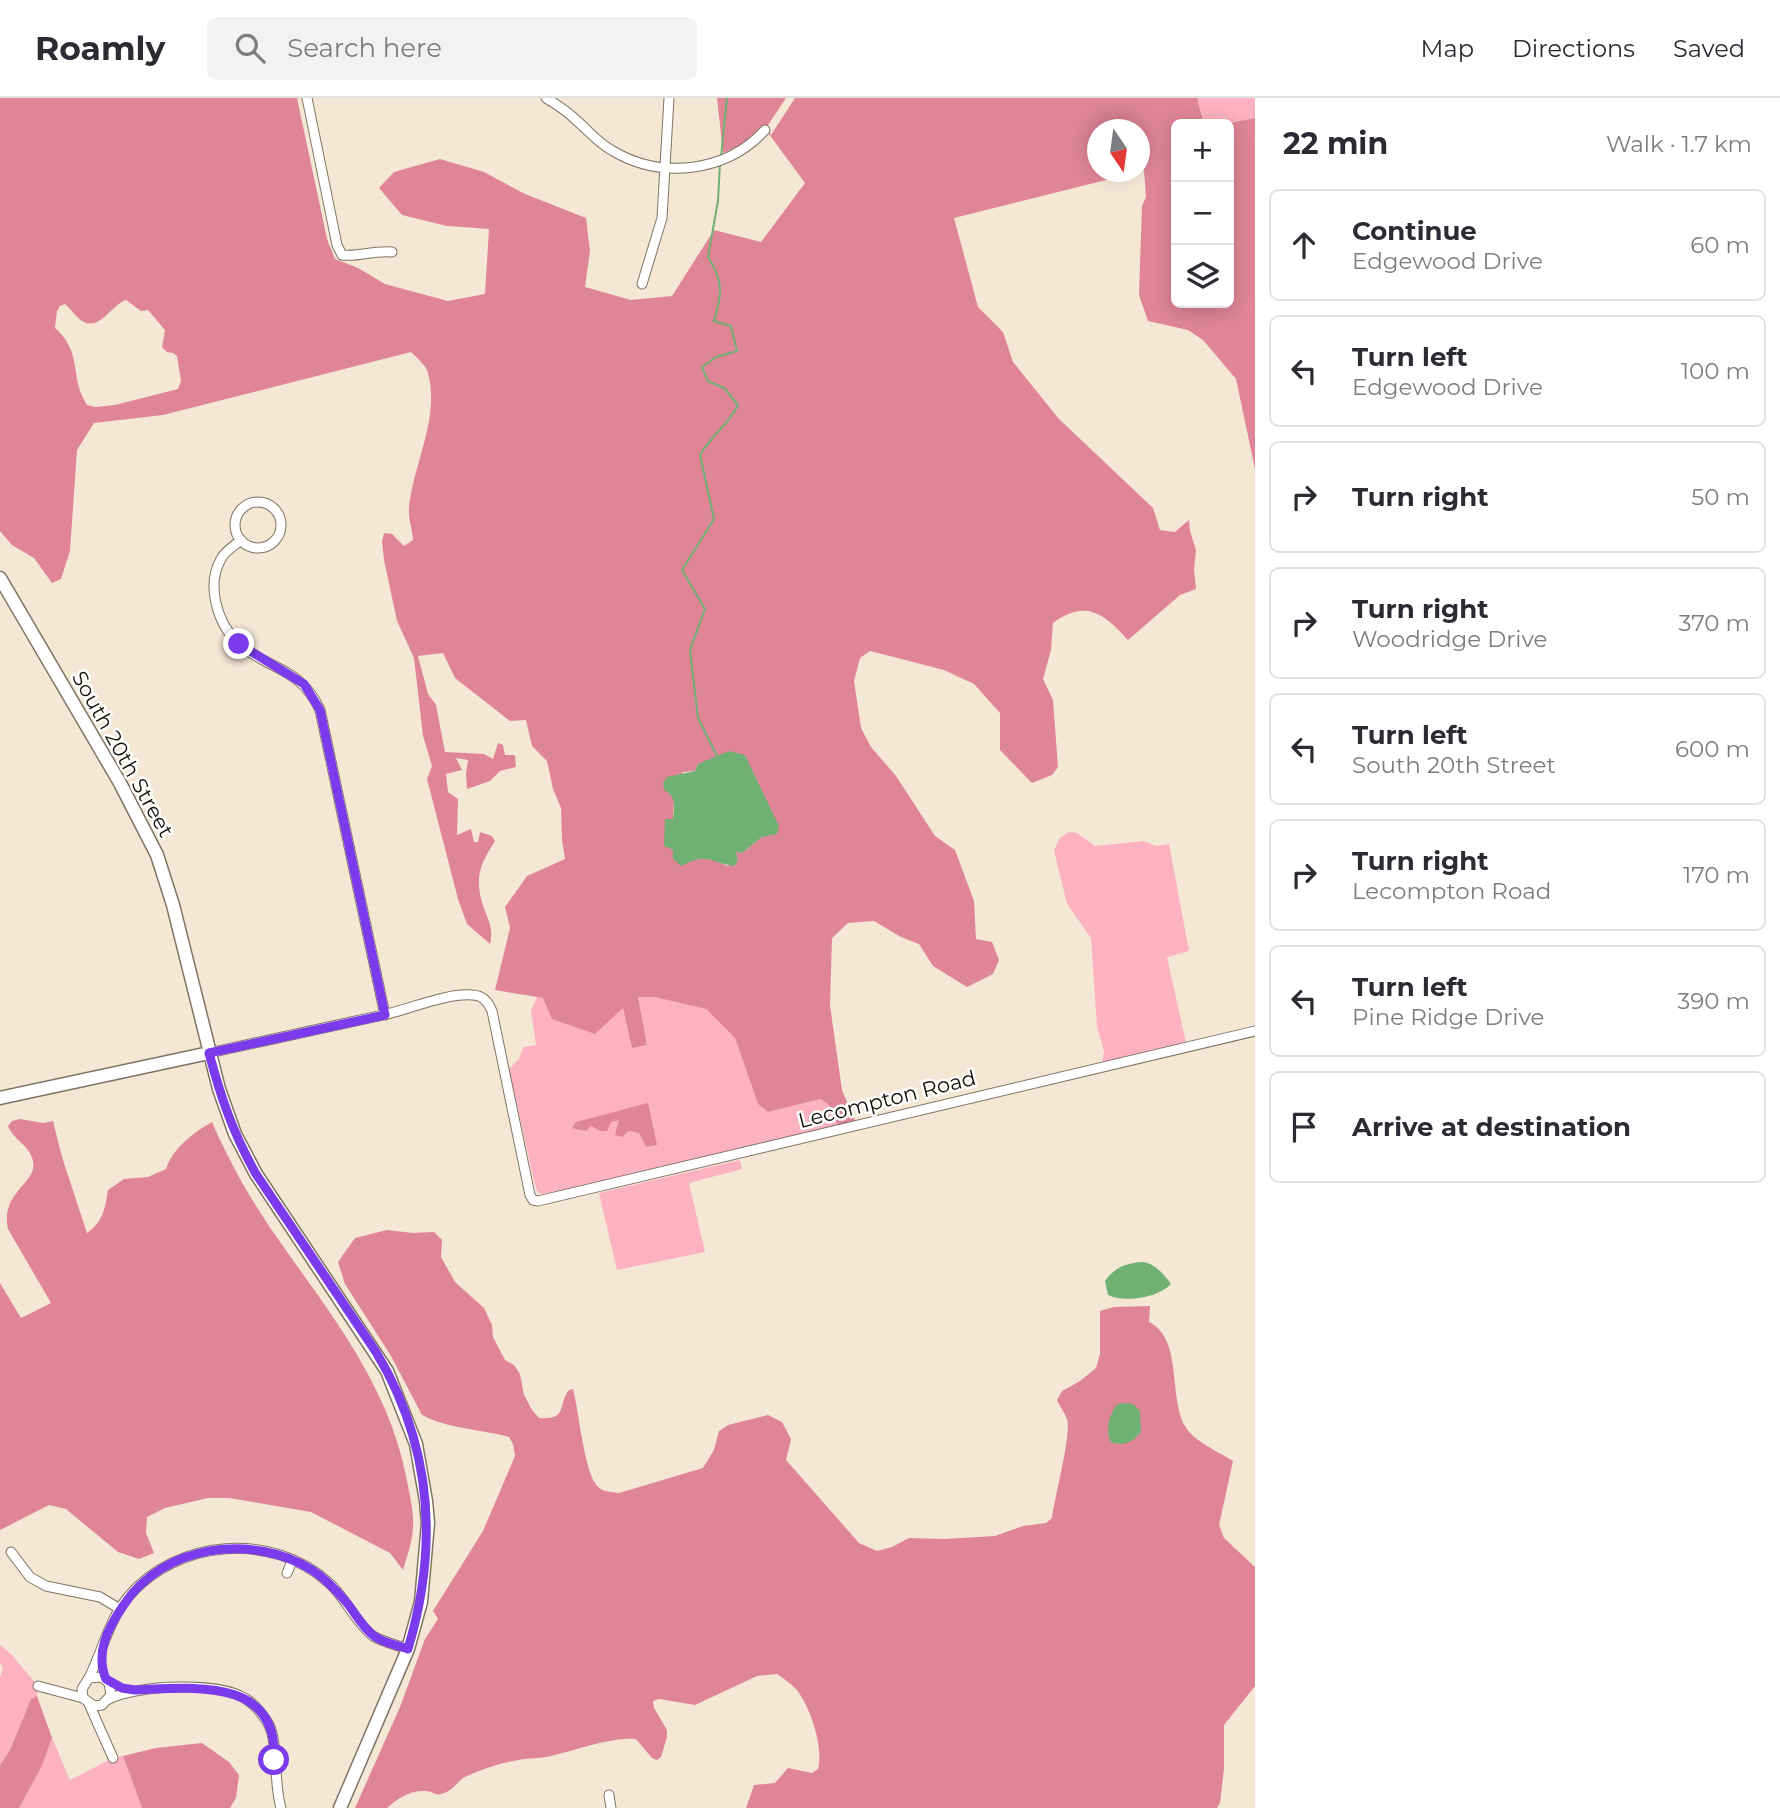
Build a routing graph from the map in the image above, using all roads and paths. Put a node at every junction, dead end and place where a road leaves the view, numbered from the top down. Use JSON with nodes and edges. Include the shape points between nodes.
{"nodes":[{"id":1,"x":307,"y":98,"type":"edge"},
{"id":2,"x":545,"y":98,"type":"edge"},
{"id":3,"x":669,"y":98,"type":"edge"},
{"id":4,"x":765,"y":130,"type":"dead end"},
{"id":5,"x":665,"y":168,"type":"junction"},
{"id":6,"x":392,"y":252,"type":"dead end"},
{"id":7,"x":642,"y":284,"type":"dead end"},
{"id":8,"x":241,"y":540,"type":"junction"},
{"id":9,"x":0,"y":578,"type":"edge"},
{"id":10,"x":385,"y":1015,"type":"junction"},
{"id":11,"x":1255,"y":1031,"type":"edge"},
{"id":12,"x":209,"y":1053,"type":"junction"},
{"id":13,"x":0,"y":1098,"type":"edge"},
{"id":14,"x":11,"y":1552,"type":"dead end"},
{"id":15,"x":292,"y":1561,"type":"junction"},
{"id":16,"x":287,"y":1573,"type":"dead end"},
{"id":17,"x":120,"y":1609,"type":"junction"},
{"id":18,"x":408,"y":1649,"type":"junction"},
{"id":19,"x":101,"y":1656,"type":"junction"},
{"id":20,"x":87,"y":1680,"type":"junction"},
{"id":21,"x":107,"y":1681,"type":"junction"},
{"id":22,"x":38,"y":1686,"type":"dead end"},
{"id":23,"x":135,"y":1690,"type":"junction"},
{"id":24,"x":57,"y":1691,"type":"junction"},
{"id":25,"x":86,"y":1701,"type":"junction"},
{"id":26,"x":107,"y":1701,"type":"junction"},
{"id":27,"x":103,"y":1733,"type":"junction"},
{"id":28,"x":113,"y":1758,"type":"dead end"},
{"id":29,"x":609,"y":1795,"type":"dead end"},
{"id":30,"x":281,"y":1808,"type":"edge"},
{"id":31,"x":340,"y":1808,"type":"edge"},
{"id":32,"x":611,"y":1808,"type":"edge"}],
"edges":[{"from":1,"to":6,"type":"street","via":[[342,255]]},
{"from":2,"to":5,"type":"street","via":[[612,151]]},
{"from":3,"to":5,"type":"street"},
{"from":4,"to":5,"type":"street","via":[[752,145],[728,158],[699,167]]},
{"from":5,"to":7,"type":"street","via":[[660,226]]},
{"from":8,"to":8,"type":"street","via":[[234,524],[244,506],[265,503],[276,511],[281,530],[274,542],[255,548]]},
{"from":8,"to":10,"type":"street","via":[[223,556],[215,572],[216,601],[239,644],[304,684],[320,710]]},
{"from":9,"to":12,"type":"main road","name":"South 20th Street","via":[[157,855]]},
{"from":10,"to":11,"type":"street","name":"Lecompton Road","via":[[455,996],[474,995],[488,1003],[530,1195],[538,1201]]},
{"from":10,"to":12,"type":"street"},
{"from":12,"to":13,"type":"main road"},
{"from":12,"to":18,"type":"main road","name":"South 20th Street","via":[[245,1154],[376,1352],[407,1418],[422,1472],[428,1523],[421,1602]]},
{"from":14,"to":17,"type":"street","via":[[30,1577],[46,1586],[100,1597]]},
{"from":15,"to":16,"type":"street"},
{"from":15,"to":17,"type":"street","via":[[252,1549],[201,1552],[145,1581]]},
{"from":15,"to":18,"type":"street","via":[[330,1583],[376,1638]]},
{"from":17,"to":19,"type":"street"},
{"from":18,"to":31,"type":"main road","name":"South 20th Street"},
{"from":19,"to":20,"type":"street"},
{"from":19,"to":21,"type":"street"},
{"from":20,"to":21,"type":"street","via":[[97,1676]]},
{"from":20,"to":24,"type":"street"},
{"from":20,"to":25,"type":"street","via":[[82,1689]]},
{"from":21,"to":23,"type":"street"},
{"from":21,"to":26,"type":"street","via":[[111,1691]]},
{"from":22,"to":24,"type":"street"},
{"from":23,"to":26,"type":"street"},
{"from":23,"to":30,"type":"street","via":[[220,1689],[247,1699],[272,1720]]},
{"from":24,"to":25,"type":"street"},
{"from":25,"to":26,"type":"street","via":[[98,1706]]},
{"from":25,"to":27,"type":"street"},
{"from":26,"to":27,"type":"street"},
{"from":27,"to":28,"type":"street"},
{"from":29,"to":32,"type":"street"}]}
